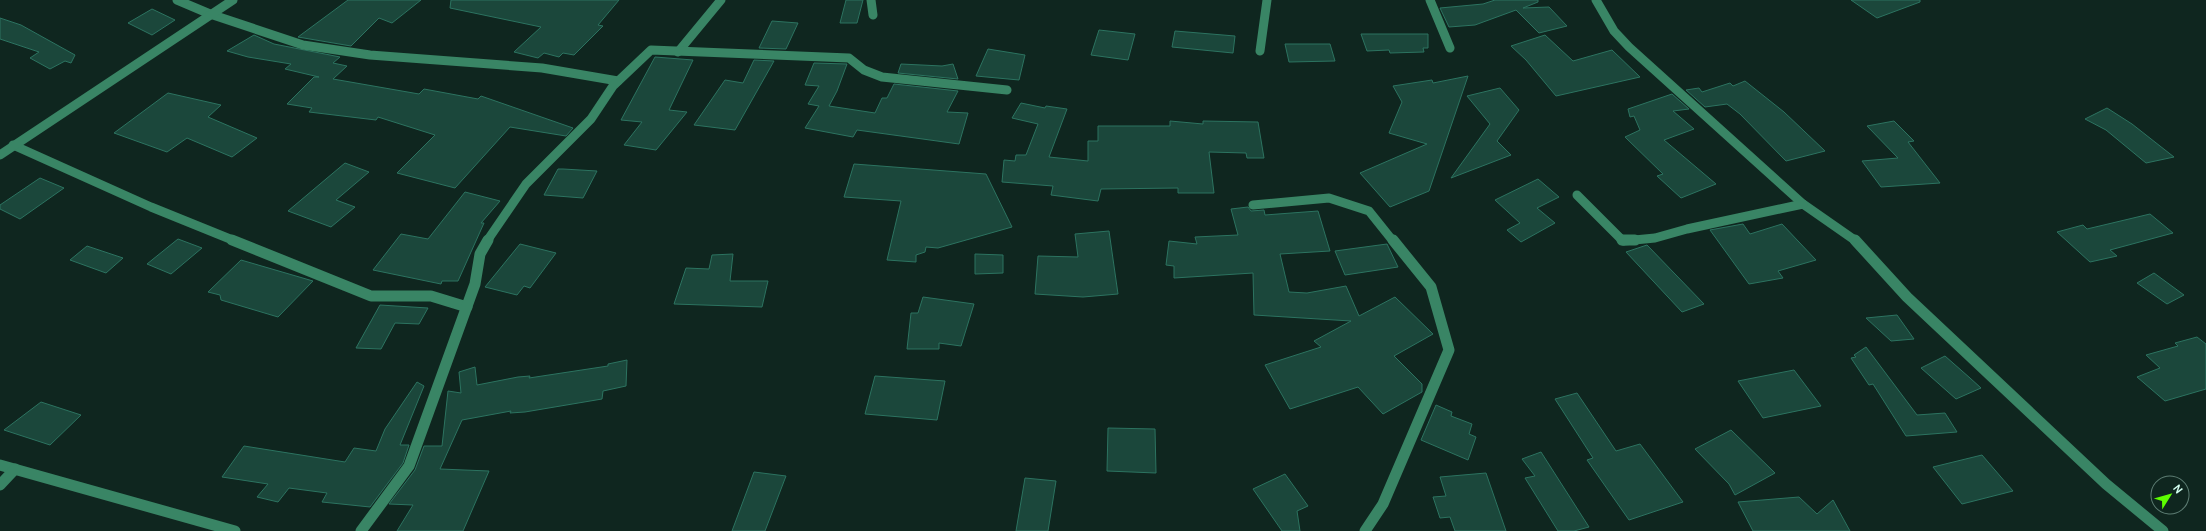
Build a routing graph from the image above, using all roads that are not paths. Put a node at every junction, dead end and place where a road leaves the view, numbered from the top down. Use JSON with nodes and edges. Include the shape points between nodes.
{"nodes":[{"id":1,"x":177,"y":0,"type":"edge"},
{"id":2,"x":233,"y":0,"type":"edge"},
{"id":3,"x":721,"y":0,"type":"edge"},
{"id":4,"x":872,"y":0,"type":"edge"},
{"id":5,"x":1267,"y":0,"type":"edge"},
{"id":6,"x":1430,"y":0,"type":"edge"},
{"id":7,"x":1596,"y":0,"type":"edge"},
{"id":8,"x":210,"y":14,"type":"junction"},
{"id":9,"x":873,"y":15,"type":"dead end"},
{"id":10,"x":1450,"y":48,"type":"dead end"},
{"id":11,"x":1260,"y":51,"type":"dead end"},
{"id":12,"x":678,"y":52,"type":"junction"},
{"id":13,"x":618,"y":81,"type":"junction"},
{"id":14,"x":1007,"y":90,"type":"dead end"},
{"id":15,"x":13,"y":146,"type":"junction"},
{"id":16,"x":0,"y":154,"type":"edge"},
{"id":17,"x":1576,"y":195,"type":"dead end"},
{"id":18,"x":1803,"y":204,"type":"junction"},
{"id":19,"x":1253,"y":205,"type":"dead end"},
{"id":20,"x":467,"y":307,"type":"junction"},
{"id":21,"x":0,"y":465,"type":"edge"},
{"id":22,"x":15,"y":470,"type":"junction"},
{"id":23,"x":0,"y":485,"type":"edge"},
{"id":24,"x":235,"y":531,"type":"edge"},
{"id":25,"x":362,"y":531,"type":"edge"},
{"id":26,"x":1366,"y":531,"type":"edge"},
{"id":27,"x":2163,"y":531,"type":"edge"}],
"edges":[{"from":1,"to":8,"type":"street"},
{"from":2,"to":8,"type":"street"},
{"from":3,"to":12,"type":"street"},
{"from":4,"to":9,"type":"street"},
{"from":5,"to":11,"type":"street"},
{"from":6,"to":10,"type":"street"},
{"from":7,"to":18,"type":"street","via":[[1614,31],[1629,48]]},
{"from":8,"to":13,"type":"street","via":[[303,46],[370,56],[542,68]]},
{"from":8,"to":15,"type":"street"},
{"from":12,"to":13,"type":"street","via":[[651,50]]},
{"from":12,"to":14,"type":"street","via":[[849,58],[864,70],[882,77]]},
{"from":13,"to":20,"type":"street","via":[[591,119],[526,184],[488,239],[480,254],[475,284]]},
{"from":15,"to":16,"type":"street"},
{"from":15,"to":20,"type":"street","via":[[151,207],[371,296],[431,296]]},
{"from":17,"to":18,"type":"street","via":[[1622,241],[1655,238]]},
{"from":18,"to":27,"type":"street","via":[[1854,239],[1907,297],[2106,484]]},
{"from":19,"to":26,"type":"street","via":[[1329,198],[1369,211],[1431,287],[1449,350],[1383,504]]},
{"from":20,"to":25,"type":"street","via":[[409,466]]},
{"from":21,"to":22,"type":"street"},
{"from":22,"to":23,"type":"street"},
{"from":22,"to":24,"type":"street"}]}
